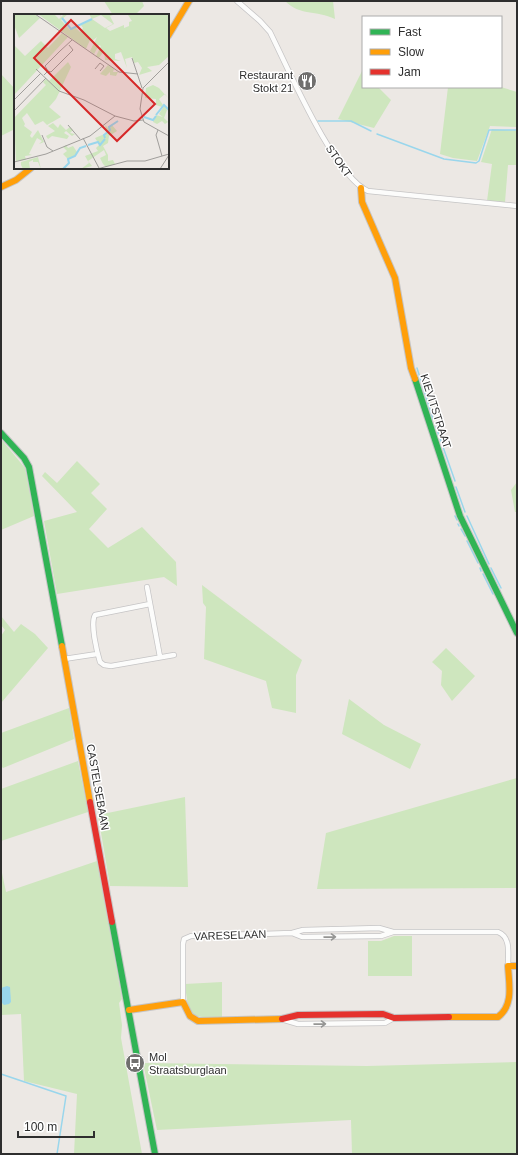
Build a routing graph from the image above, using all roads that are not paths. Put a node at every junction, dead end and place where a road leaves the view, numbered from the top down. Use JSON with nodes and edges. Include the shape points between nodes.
{"nodes":[{"id":1,"x":237,"y":1,"type":"edge"},
{"id":2,"x":189,"y":2,"type":"edge"},
{"id":3,"x":169,"y":34,"type":"edge"},
{"id":4,"x":30,"y":169,"type":"edge"},
{"id":5,"x":1,"y":188,"type":"edge"},
{"id":6,"x":361,"y":188,"type":"junction"},
{"id":7,"x":517,"y":206,"type":"edge"},
{"id":8,"x":1,"y":433,"type":"edge"},
{"id":9,"x":148,"y":587,"type":"dead end"},
{"id":10,"x":150,"y":604,"type":"junction"},
{"id":11,"x":517,"y":633,"type":"edge"},
{"id":12,"x":98,"y":654,"type":"junction"},
{"id":13,"x":174,"y":655,"type":"dead end"},
{"id":14,"x":160,"y":657,"type":"junction"},
{"id":15,"x":64,"y":659,"type":"junction"},
{"id":16,"x":393,"y":932,"type":"junction"},
{"id":17,"x":292,"y":933,"type":"junction"},
{"id":18,"x":508,"y":966,"type":"junction"},
{"id":19,"x":517,"y":966,"type":"edge"},
{"id":20,"x":183,"y":1002,"type":"junction"},
{"id":21,"x":129,"y":1010,"type":"junction"},
{"id":22,"x":155,"y":1154,"type":"edge"}],
"edges":[{"from":1,"to":6,"type":"street","name":"STOKT","via":[[270,32],[329,147],[348,176]]},
{"from":2,"to":3,"type":"street"},
{"from":4,"to":5,"type":"street"},
{"from":6,"to":7,"type":"street","via":[[368,191]]},
{"from":6,"to":11,"type":"street","name":"KIEVITSTRAAT","via":[[362,202],[395,278],[411,368],[460,516]]},
{"from":8,"to":15,"type":"street","name":"CASTELSEBAAN","via":[[29,467]]},
{"from":9,"to":10,"type":"street"},
{"from":10,"to":12,"type":"street","via":[[95,615],[93,625]]},
{"from":10,"to":14,"type":"street"},
{"from":12,"to":14,"type":"street","via":[[100,662],[111,666]]},
{"from":12,"to":15,"type":"street"},
{"from":13,"to":14,"type":"street"},
{"from":15,"to":21,"type":"street","name":"CASTELSEBAAN"},
{"from":16,"to":17,"type":"street","name":"VARESELAAN","via":[[379,928],[303,930]]},
{"from":17,"to":16,"type":"street","name":"VARESELAAN","one_way":true,"via":[[302,937],[380,936]]},
{"from":16,"to":18,"type":"street","name":"VARESELAAN","via":[[498,932],[504,934],[506,939]]},
{"from":17,"to":20,"type":"street","name":"VARESELAAN","via":[[191,936],[184,939]]},
{"from":18,"to":19,"type":"street"},
{"from":18,"to":20,"type":"street","via":[[508,1005],[504,1014],[498,1017],[394,1018],[383,1014],[306,1015],[281,1019],[198,1021],[188,1014]]},
{"from":20,"to":21,"type":"street"},
{"from":21,"to":22,"type":"street","name":"CASTELSEBAAN"}]}
